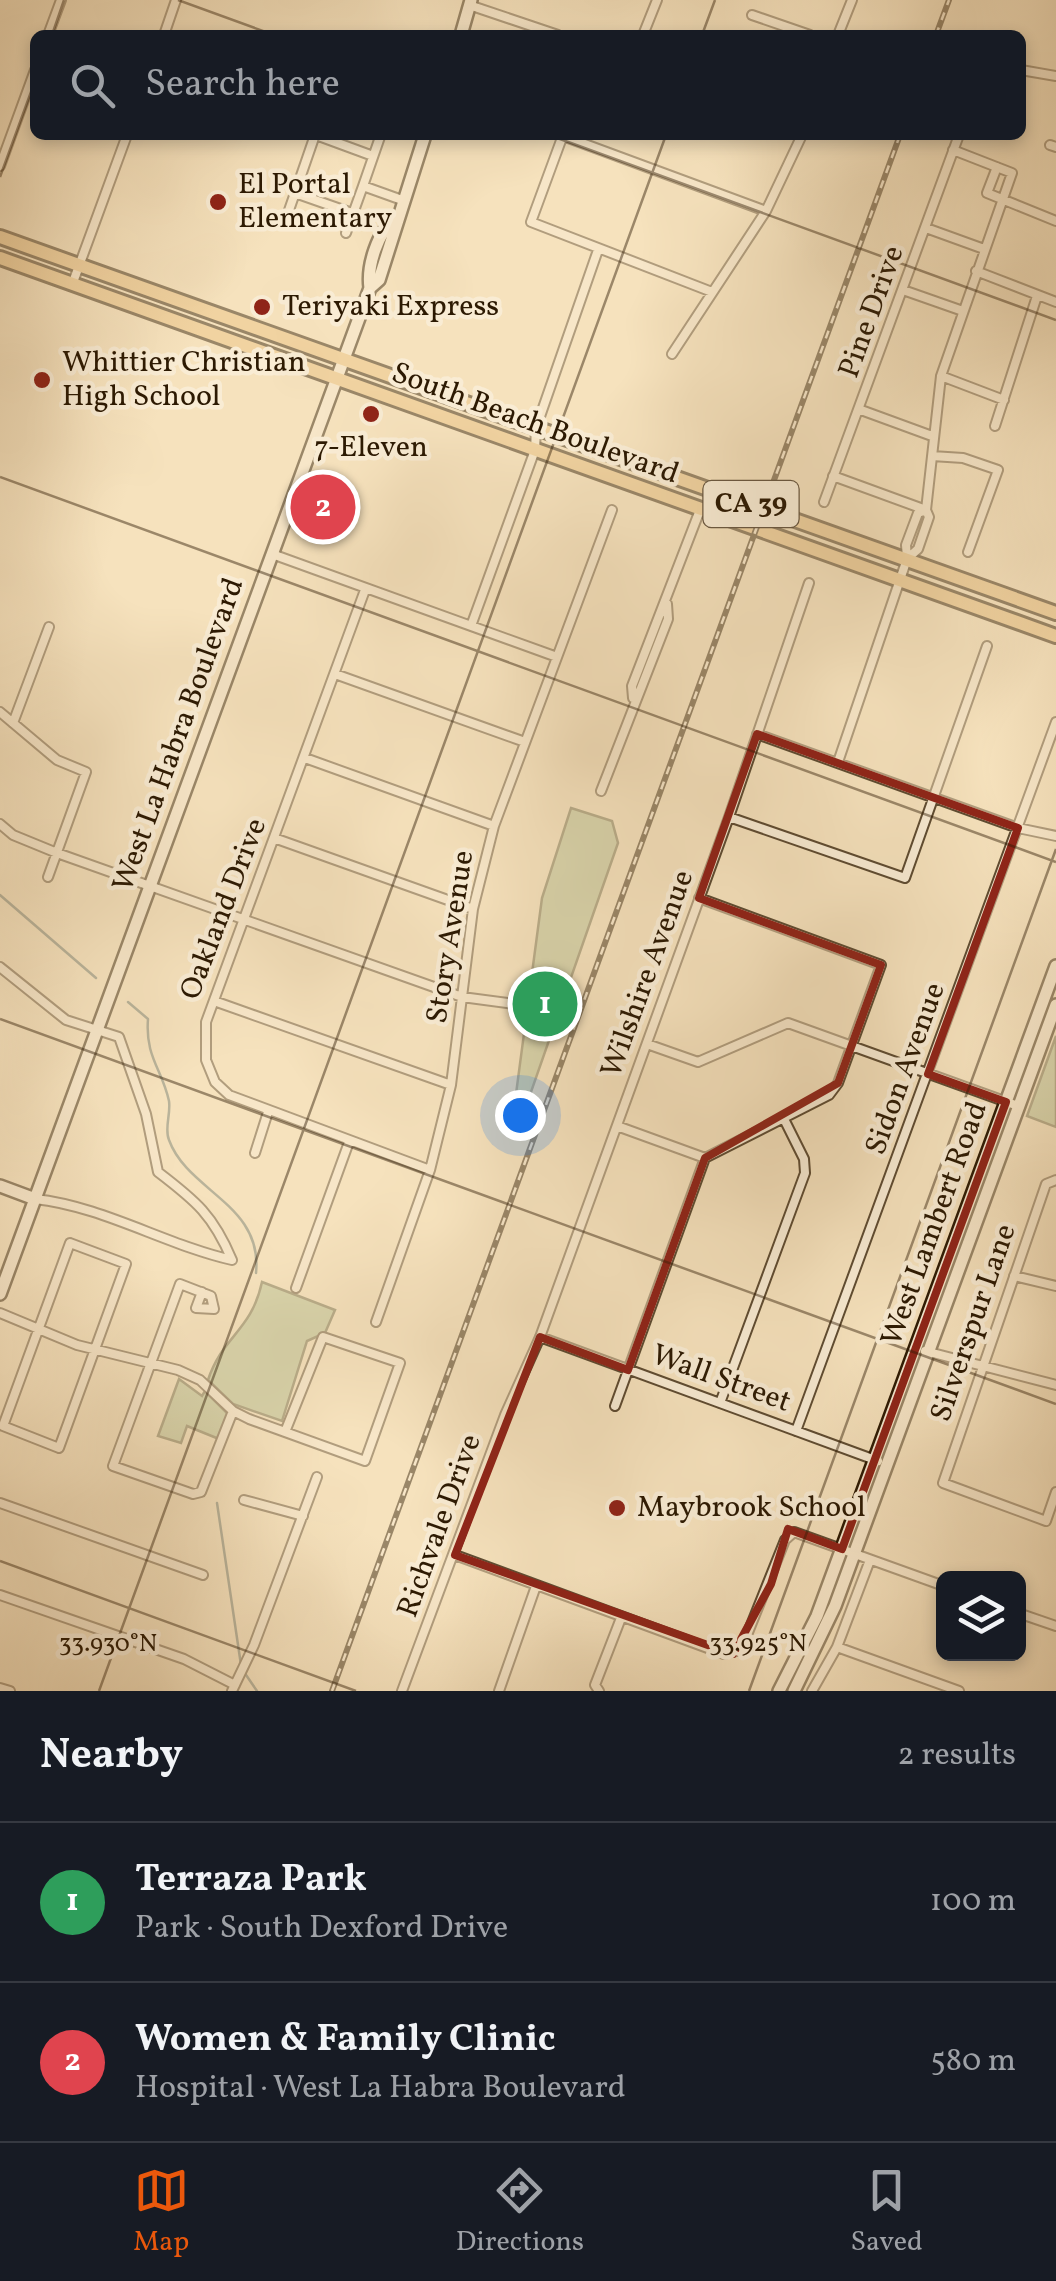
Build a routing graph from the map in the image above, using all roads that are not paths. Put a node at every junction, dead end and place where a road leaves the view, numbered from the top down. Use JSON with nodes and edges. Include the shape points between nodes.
{"nodes":[{"id":1,"x":61,"y":0,"type":"edge"},
{"id":2,"x":176,"y":0,"type":"edge"},
{"id":3,"x":657,"y":0,"type":"edge"},
{"id":4,"x":852,"y":0,"type":"edge"},
{"id":5,"x":474,"y":2,"type":"edge"},
{"id":6,"x":752,"y":14,"type":"dead end"},
{"id":7,"x":50,"y":30,"type":"edge"},
{"id":8,"x":166,"y":30,"type":"edge"},
{"id":9,"x":464,"y":30,"type":"edge"},
{"id":10,"x":545,"y":30,"type":"edge"},
{"id":11,"x":645,"y":30,"type":"edge"},
{"id":12,"x":796,"y":30,"type":"edge"},
{"id":13,"x":840,"y":30,"type":"edge"},
{"id":14,"x":1026,"y":71,"type":"edge"},
{"id":15,"x":1056,"y":76,"type":"edge"},
{"id":16,"x":30,"y":84,"type":"edge"},
{"id":17,"x":125,"y":140,"type":"edge"},
{"id":18,"x":314,"y":140,"type":"edge"},
{"id":19,"x":330,"y":140,"type":"edge"},
{"id":20,"x":379,"y":140,"type":"edge"},
{"id":21,"x":423,"y":140,"type":"edge"},
{"id":22,"x":562,"y":140,"type":"edge"},
{"id":23,"x":574,"y":140,"type":"edge"},
{"id":24,"x":800,"y":140,"type":"edge"},
{"id":25,"x":957,"y":140,"type":"edge"},
{"id":26,"x":953,"y":150,"type":"junction"},
{"id":27,"x":373,"y":156,"type":"junction"},
{"id":28,"x":0,"y":166,"type":"edge"},
{"id":29,"x":997,"y":167,"type":"junction"},
{"id":30,"x":363,"y":186,"type":"junction"},
{"id":31,"x":295,"y":193,"type":"junction"},
{"id":32,"x":402,"y":200,"type":"junction"},
{"id":33,"x":1002,"y":200,"type":"junction"},
{"id":34,"x":766,"y":211,"type":"junction"},
{"id":35,"x":288,"y":213,"type":"dead end"},
{"id":36,"x":352,"y":214,"type":"junction"},
{"id":37,"x":1056,"y":222,"type":"edge"},
{"id":38,"x":926,"y":228,"type":"junction"},
{"id":39,"x":346,"y":233,"type":"dead end"},
{"id":40,"x":0,"y":236,"type":"edge"},
{"id":41,"x":984,"y":249,"type":"junction"},
{"id":42,"x":598,"y":250,"type":"junction"},
{"id":43,"x":0,"y":258,"type":"edge"},
{"id":44,"x":80,"y":265,"type":"junction"},
{"id":45,"x":976,"y":271,"type":"junction"},
{"id":46,"x":72,"y":285,"type":"junction"},
{"id":47,"x":903,"y":290,"type":"junction"},
{"id":48,"x":712,"y":292,"type":"junction"},
{"id":49,"x":1037,"y":296,"type":"junction"},
{"id":50,"x":1056,"y":302,"type":"edge"},
{"id":51,"x":960,"y":310,"type":"junction"},
{"id":52,"x":672,"y":354,"type":"dead end"},
{"id":53,"x":344,"y":359,"type":"junction"},
{"id":54,"x":941,"y":376,"type":"junction"},
{"id":55,"x":336,"y":378,"type":"junction"},
{"id":56,"x":1004,"y":400,"type":"junction"},
{"id":57,"x":860,"y":410,"type":"junction"},
{"id":58,"x":995,"y":426,"type":"dead end"},
{"id":59,"x":536,"y":428,"type":"junction"},
{"id":60,"x":932,"y":436,"type":"junction"},
{"id":61,"x":535,"y":450,"type":"junction"},
{"id":62,"x":932,"y":456,"type":"junction"},
{"id":63,"x":833,"y":476,"type":"junction"},
{"id":64,"x":824,"y":502,"type":"dead end"},
{"id":65,"x":612,"y":510,"type":"dead end"},
{"id":66,"x":700,"y":510,"type":"junction"},
{"id":67,"x":926,"y":510,"type":"junction"},
{"id":68,"x":968,"y":552,"type":"dead end"},
{"id":69,"x":272,"y":554,"type":"junction"},
{"id":70,"x":907,"y":559,"type":"junction"},
{"id":71,"x":900,"y":578,"type":"junction"},
{"id":72,"x":809,"y":583,"type":"dead end"},
{"id":73,"x":365,"y":590,"type":"junction"},
{"id":74,"x":1056,"y":613,"type":"edge"},
{"id":75,"x":49,"y":626,"type":"dead end"},
{"id":76,"x":472,"y":626,"type":"junction"},
{"id":77,"x":1056,"y":636,"type":"edge"},
{"id":78,"x":987,"y":646,"type":"dead end"},
{"id":79,"x":557,"y":656,"type":"junction"},
{"id":80,"x":335,"y":674,"type":"junction"},
{"id":81,"x":0,"y":712,"type":"edge"},
{"id":82,"x":1056,"y":722,"type":"edge"},
{"id":83,"x":13,"y":723,"type":"junction"},
{"id":84,"x":757,"y":734,"type":"junction"},
{"id":85,"x":525,"y":742,"type":"junction"},
{"id":86,"x":305,"y":758,"type":"junction"},
{"id":87,"x":838,"y":762,"type":"junction"},
{"id":88,"x":601,"y":790,"type":"dead end"},
{"id":89,"x":936,"y":799,"type":"junction"},
{"id":90,"x":730,"y":817,"type":"junction"},
{"id":91,"x":0,"y":824,"type":"edge"},
{"id":92,"x":494,"y":826,"type":"junction"},
{"id":93,"x":1018,"y":828,"type":"junction"},
{"id":94,"x":1056,"y":836,"type":"edge"},
{"id":95,"x":274,"y":838,"type":"junction"},
{"id":96,"x":57,"y":853,"type":"junction"},
{"id":97,"x":48,"y":877,"type":"dead end"},
{"id":98,"x":150,"y":888,"type":"junction"},
{"id":99,"x":700,"y":898,"type":"junction"},
{"id":100,"x":474,"y":908,"type":"junction"},
{"id":101,"x":242,"y":920,"type":"junction"},
{"id":102,"x":0,"y":966,"type":"edge"},
{"id":103,"x":1056,"y":966,"type":"edge"},
{"id":104,"x":462,"y":997,"type":"junction"},
{"id":105,"x":214,"y":1000,"type":"junction"},
{"id":106,"x":1056,"y":1005,"type":"edge"},
{"id":107,"x":530,"y":1006,"type":"dead end"},
{"id":108,"x":97,"y":1032,"type":"junction"},
{"id":109,"x":647,"y":1044,"type":"junction"},
{"id":110,"x":851,"y":1046,"type":"junction"},
{"id":111,"x":928,"y":1074,"type":"junction"},
{"id":112,"x":452,"y":1085,"type":"junction"},
{"id":113,"x":1012,"y":1104,"type":"junction"},
{"id":114,"x":268,"y":1112,"type":"junction"},
{"id":115,"x":784,"y":1119,"type":"junction"},
{"id":116,"x":616,"y":1126,"type":"junction"},
{"id":117,"x":349,"y":1142,"type":"junction"},
{"id":118,"x":255,"y":1153,"type":"dead end"},
{"id":119,"x":705,"y":1158,"type":"junction"},
{"id":120,"x":430,"y":1170,"type":"junction"},
{"id":121,"x":1054,"y":1180,"type":"edge"},
{"id":122,"x":0,"y":1186,"type":"edge"},
{"id":123,"x":35,"y":1199,"type":"junction"},
{"id":124,"x":1014,"y":1276,"type":"junction"},
{"id":125,"x":1056,"y":1286,"type":"edge"},
{"id":126,"x":296,"y":1288,"type":"dead end"},
{"id":127,"x":202,"y":1292,"type":"dead end"},
{"id":128,"x":0,"y":1294,"type":"edge"},
{"id":129,"x":0,"y":1314,"type":"edge"},
{"id":130,"x":376,"y":1322,"type":"dead end"},
{"id":131,"x":38,"y":1327,"type":"junction"},
{"id":132,"x":540,"y":1337,"type":"junction"},
{"id":133,"x":96,"y":1350,"type":"junction"},
{"id":134,"x":922,"y":1350,"type":"junction"},
{"id":135,"x":151,"y":1361,"type":"junction"},
{"id":136,"x":982,"y":1366,"type":"junction"},
{"id":137,"x":628,"y":1370,"type":"junction"},
{"id":138,"x":523,"y":1377,"type":"joint"},
{"id":139,"x":1056,"y":1385,"type":"edge"},
{"id":140,"x":720,"y":1403,"type":"junction"},
{"id":141,"x":615,"y":1406,"type":"dead end"},
{"id":142,"x":233,"y":1412,"type":"junction"},
{"id":143,"x":796,"y":1430,"type":"junction"},
{"id":144,"x":285,"y":1432,"type":"junction"},
{"id":145,"x":881,"y":1462,"type":"junction"},
{"id":146,"x":318,"y":1477,"type":"dead end"},
{"id":147,"x":1056,"y":1492,"type":"edge"},
{"id":148,"x":244,"y":1500,"type":"dead end"},
{"id":149,"x":0,"y":1503,"type":"edge"},
{"id":150,"x":303,"y":1516,"type":"junction"},
{"id":151,"x":848,"y":1552,"type":"junction"},
{"id":152,"x":455,"y":1555,"type":"junction"},
{"id":153,"x":870,"y":1560,"type":"junction"},
{"id":154,"x":203,"y":1575,"type":"dead end"},
{"id":155,"x":936,"y":1583,"type":"edge"},
{"id":156,"x":536,"y":1586,"type":"junction"},
{"id":157,"x":0,"y":1595,"type":"edge"},
{"id":158,"x":1026,"y":1616,"type":"edge"},
{"id":159,"x":620,"y":1618,"type":"junction"},
{"id":160,"x":1056,"y":1626,"type":"edge"},
{"id":161,"x":837,"y":1647,"type":"junction"},
{"id":162,"x":235,"y":1684,"type":"edge"},
{"id":163,"x":0,"y":1688,"type":"edge"},
{"id":164,"x":786,"y":1689,"type":"edge"},
{"id":165,"x":10,"y":1691,"type":"edge"},
{"id":166,"x":402,"y":1691,"type":"edge"},
{"id":167,"x":499,"y":1691,"type":"edge"},
{"id":168,"x":600,"y":1691,"type":"edge"},
{"id":169,"x":812,"y":1691,"type":"edge"},
{"id":170,"x":959,"y":1691,"type":"edge"}],
"edges":[{"from":1,"to":7,"type":"street"},
{"from":2,"to":8,"type":"street"},
{"from":3,"to":11,"type":"street"},
{"from":4,"to":13,"type":"street"},
{"from":5,"to":9,"type":"main road"},
{"from":5,"to":10,"type":"street"},
{"from":6,"to":12,"type":"street"},
{"from":14,"to":15,"type":"street"},
{"from":16,"to":28,"type":"street"},
{"from":17,"to":44,"type":"street"},
{"from":18,"to":31,"type":"street"},
{"from":19,"to":27,"type":"street"},
{"from":20,"to":27,"type":"street"},
{"from":21,"to":32,"type":"main road","name":"West La Habra Boulevard"},
{"from":22,"to":42,"type":"street","via":[[531,222]]},
{"from":23,"to":34,"type":"street"},
{"from":24,"to":34,"type":"street"},
{"from":25,"to":26,"type":"street","name":"Pine Drive"},
{"from":26,"to":29,"type":"street"},
{"from":26,"to":38,"type":"street","name":"Pine Drive"},
{"from":27,"to":30,"type":"street"},
{"from":29,"to":33,"type":"street","via":[[1012,173]]},
{"from":29,"to":33,"type":"street","via":[[987,194]]},
{"from":30,"to":32,"type":"street"},
{"from":30,"to":36,"type":"street"},
{"from":31,"to":35,"type":"street"},
{"from":31,"to":36,"type":"street"},
{"from":32,"to":53,"type":"main road","name":"West La Habra Boulevard","via":[[396,219],[385,226]]},
{"from":33,"to":37,"type":"street"},
{"from":33,"to":41,"type":"street"},
{"from":34,"to":48,"type":"street"},
{"from":36,"to":39,"type":"street"},
{"from":38,"to":41,"type":"street"},
{"from":38,"to":47,"type":"street","name":"Pine Drive"},
{"from":40,"to":44,"type":"main road","number":"CA 39"},
{"from":41,"to":45,"type":"street"},
{"from":42,"to":48,"type":"street"},
{"from":42,"to":59,"type":"street"},
{"from":43,"to":46,"type":"main road","number":"CA 39"},
{"from":44,"to":46,"type":"street"},
{"from":44,"to":53,"type":"main road","number":"CA 39"},
{"from":45,"to":49,"type":"street"},
{"from":45,"to":51,"type":"street"},
{"from":46,"to":55,"type":"main road","number":"CA 39"},
{"from":47,"to":51,"type":"street"},
{"from":47,"to":57,"type":"street","name":"Pine Drive"},
{"from":48,"to":52,"type":"street"},
{"from":49,"to":50,"type":"street"},
{"from":49,"to":56,"type":"street"},
{"from":51,"to":54,"type":"street"},
{"from":53,"to":55,"type":"main road","name":"West La Habra Boulevard"},
{"from":53,"to":59,"type":"main road","name":"South Beach Boulevard","number":"CA 39"},
{"from":54,"to":56,"type":"street"},
{"from":54,"to":60,"type":"street"},
{"from":55,"to":61,"type":"main road","name":"South Beach Boulevard","number":"CA 39"},
{"from":55,"to":69,"type":"main road","name":"West La Habra Boulevard"},
{"from":56,"to":58,"type":"street"},
{"from":57,"to":60,"type":"street"},
{"from":57,"to":63,"type":"street","name":"Pine Drive"},
{"from":59,"to":61,"type":"street"},
{"from":59,"to":70,"type":"main road","name":"South Beach Boulevard","number":"CA 39"},
{"from":60,"to":62,"type":"street"},
{"from":61,"to":66,"type":"main road","name":"South Beach Boulevard","number":"CA 39"},
{"from":61,"to":76,"type":"street"},
{"from":62,"to":67,"type":"street"},
{"from":62,"to":68,"type":"street","via":[[998,470]]},
{"from":63,"to":64,"type":"street","name":"Pine Drive"},
{"from":63,"to":67,"type":"street"},
{"from":65,"to":79,"type":"street","name":"Story Avenue"},
{"from":66,"to":71,"type":"main road","name":"South Beach Boulevard","number":"CA 39"},
{"from":66,"to":88,"type":"street","via":[[632,686],[634,698]]},
{"from":67,"to":70,"type":"street","via":[[918,513]]},
{"from":69,"to":73,"type":"street"},
{"from":69,"to":98,"type":"main road","name":"West La Habra Boulevard"},
{"from":70,"to":71,"type":"street"},
{"from":70,"to":74,"type":"main road","name":"South Beach Boulevard","number":"CA 39"},
{"from":71,"to":77,"type":"main road","name":"South Beach Boulevard","number":"CA 39"},
{"from":71,"to":87,"type":"street"},
{"from":72,"to":84,"type":"street","name":"Wilshire Avenue"},
{"from":73,"to":76,"type":"street"},
{"from":73,"to":80,"type":"street","name":"Oakland Drive"},
{"from":75,"to":83,"type":"street"},
{"from":76,"to":79,"type":"street"},
{"from":78,"to":89,"type":"street"},
{"from":79,"to":85,"type":"street","name":"Story Avenue"},
{"from":80,"to":85,"type":"street"},
{"from":80,"to":86,"type":"street","name":"Oakland Drive"},
{"from":81,"to":83,"type":"street"},
{"from":82,"to":93,"type":"street","name":"Sidon Avenue"},
{"from":83,"to":96,"type":"street","via":[[57,760],[86,772]]},
{"from":84,"to":87,"type":"street"},
{"from":84,"to":90,"type":"street","name":"Wilshire Avenue"},
{"from":85,"to":92,"type":"street","name":"Story Avenue"},
{"from":86,"to":92,"type":"street"},
{"from":86,"to":95,"type":"street","name":"Oakland Drive"},
{"from":87,"to":89,"type":"street"},
{"from":89,"to":90,"type":"street","via":[[905,878]]},
{"from":89,"to":93,"type":"street"},
{"from":90,"to":99,"type":"street","name":"Wilshire Avenue"},
{"from":91,"to":96,"type":"street"},
{"from":92,"to":100,"type":"street","name":"Story Avenue"},
{"from":93,"to":94,"type":"street"},
{"from":93,"to":111,"type":"street","name":"Sidon Avenue"},
{"from":95,"to":100,"type":"street"},
{"from":95,"to":101,"type":"street","name":"Oakland Drive"},
{"from":96,"to":97,"type":"street"},
{"from":96,"to":98,"type":"street"},
{"from":98,"to":101,"type":"street"},
{"from":98,"to":108,"type":"main road","name":"West La Habra Boulevard"},
{"from":99,"to":109,"type":"street","name":"Wilshire Avenue"},
{"from":99,"to":110,"type":"street","via":[[881,964]]},
{"from":100,"to":104,"type":"street","name":"Story Avenue"},
{"from":101,"to":104,"type":"street"},
{"from":101,"to":105,"type":"street","name":"Oakland Drive"},
{"from":102,"to":108,"type":"street","via":[[66,1020]]},
{"from":103,"to":113,"type":"main road","name":"West Lambert Road"},
{"from":104,"to":107,"type":"street"},
{"from":104,"to":112,"type":"street","name":"Story Avenue"},
{"from":105,"to":112,"type":"street"},
{"from":105,"to":114,"type":"street","name":"Oakland Drive","via":[[202,1040],[216,1082],[229,1096]]},
{"from":106,"to":113,"type":"main road","name":"West Lambert Road"},
{"from":108,"to":123,"type":"main road","name":"West La Habra Boulevard"},
{"from":108,"to":123,"type":"street","via":[[117,1035],[124,1049],[158,1172],[217,1224],[232,1260]]},
{"from":109,"to":110,"type":"street","via":[[698,1062],[788,1023]]},
{"from":109,"to":116,"type":"street","name":"Wilshire Avenue"},
{"from":110,"to":111,"type":"street"},
{"from":110,"to":115,"type":"street","via":[[829,1095]]},
{"from":111,"to":113,"type":"street"},
{"from":111,"to":143,"type":"street","name":"Sidon Avenue"},
{"from":112,"to":120,"type":"street","name":"Story Avenue"},
{"from":113,"to":134,"type":"main road","name":"West Lambert Road"},
{"from":114,"to":117,"type":"street","name":"Oakland Drive"},
{"from":114,"to":118,"type":"street"},
{"from":115,"to":119,"type":"street"},
{"from":115,"to":140,"type":"street","via":[[805,1173]]},
{"from":116,"to":119,"type":"street"},
{"from":116,"to":132,"type":"street","name":"Wilshire Avenue"},
{"from":117,"to":120,"type":"street","name":"Oakland Drive"},
{"from":117,"to":126,"type":"street"},
{"from":119,"to":137,"type":"street"},
{"from":120,"to":130,"type":"street","name":"Story Avenue"},
{"from":121,"to":124,"type":"street","name":"Silverspur Lane"},
{"from":122,"to":123,"type":"main road"},
{"from":123,"to":128,"type":"main road","name":"West La Habra Boulevard"},
{"from":124,"to":125,"type":"street"},
{"from":124,"to":136,"type":"street","name":"Silverspur Lane"},
{"from":127,"to":135,"type":"street","via":[[180,1284]]},
{"from":129,"to":131,"type":"street"},
{"from":131,"to":133,"type":"street"},
{"from":131,"to":133,"type":"street","via":[[70,1243],[126,1264]]},
{"from":131,"to":133,"type":"street","via":[[2,1426],[58,1448]]},
{"from":132,"to":137,"type":"street","name":"Wall Street"},
{"from":132,"to":138,"type":"street","name":"Wilshire Avenue"},
{"from":133,"to":135,"type":"street"},
{"from":134,"to":136,"type":"street"},
{"from":134,"to":145,"type":"main road","name":"West Lambert Road"},
{"from":135,"to":142,"type":"street","via":[[200,1380]]},
{"from":135,"to":142,"type":"street","via":[[113,1466],[201,1492]]},
{"from":136,"to":139,"type":"street"},
{"from":136,"to":147,"type":"street","name":"Silverspur Lane","via":[[943,1482],[1046,1521]]},
{"from":137,"to":140,"type":"street","name":"Wall Street"},
{"from":137,"to":141,"type":"street"},
{"from":138,"to":152,"type":"street","name":"Richvale Drive"},
{"from":140,"to":143,"type":"street","name":"Wall Street"},
{"from":142,"to":144,"type":"street"},
{"from":143,"to":145,"type":"street","name":"Wall Street"},
{"from":144,"to":144,"type":"street","via":[[323,1337],[400,1363],[366,1460]]},
{"from":145,"to":151,"type":"main road","name":"West Lambert Road"},
{"from":146,"to":150,"type":"street"},
{"from":148,"to":150,"type":"street"},
{"from":149,"to":154,"type":"street"},
{"from":150,"to":162,"type":"street"},
{"from":151,"to":153,"type":"street"},
{"from":151,"to":159,"type":"street","via":[[790,1534],[747,1638],[734,1654]]},
{"from":151,"to":164,"type":"main road","name":"West Lambert Road"},
{"from":152,"to":156,"type":"street"},
{"from":152,"to":166,"type":"street","name":"Richvale Drive"},
{"from":153,"to":155,"type":"street"},
{"from":153,"to":161,"type":"street"},
{"from":156,"to":159,"type":"street"},
{"from":156,"to":167,"type":"street"},
{"from":157,"to":162,"type":"street","via":[[184,1659]]},
{"from":158,"to":160,"type":"street"},
{"from":159,"to":168,"type":"street","via":[[595,1685]]},
{"from":161,"to":169,"type":"street"},
{"from":161,"to":170,"type":"street"},
{"from":163,"to":165,"type":"street"}]}
